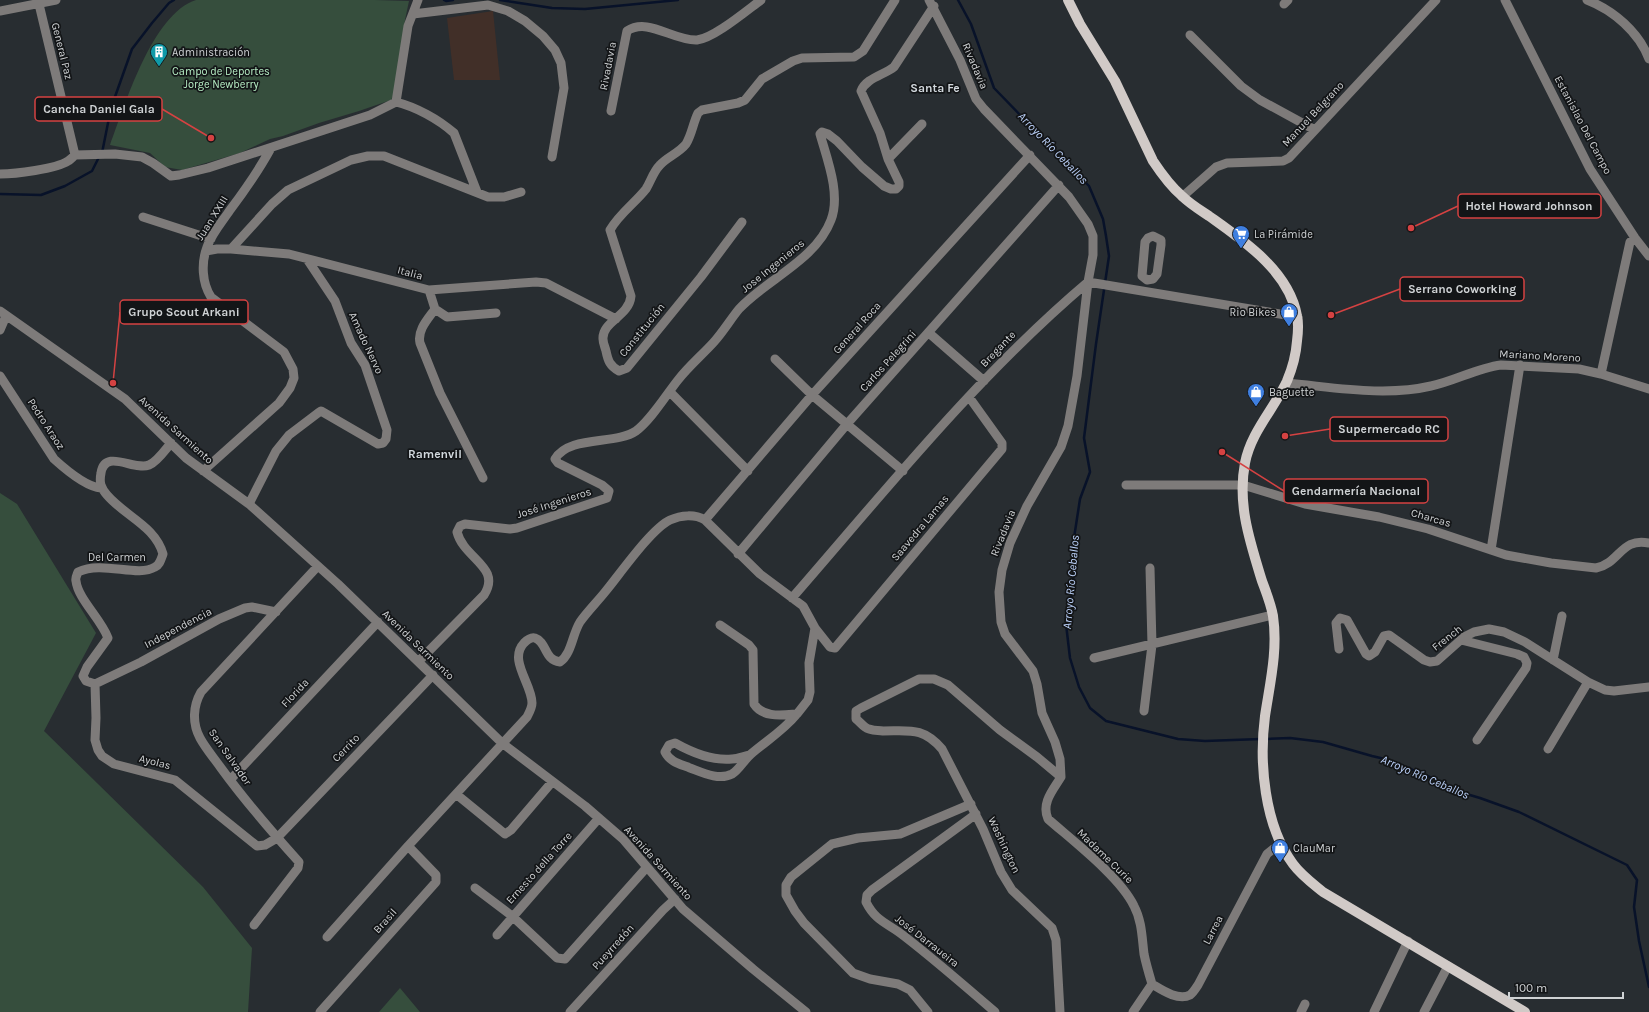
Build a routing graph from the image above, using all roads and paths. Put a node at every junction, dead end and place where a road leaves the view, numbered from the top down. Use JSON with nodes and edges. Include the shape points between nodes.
{"nodes":[{"id":1,"x":56,"y":0,"type":"edge"},
{"id":2,"x":761,"y":0,"type":"edge"},
{"id":3,"x":895,"y":0,"type":"edge"},
{"id":4,"x":1068,"y":0,"type":"edge"},
{"id":5,"x":1436,"y":0,"type":"edge"},
{"id":6,"x":1505,"y":0,"type":"edge"},
{"id":7,"x":1587,"y":0,"type":"edge"},
{"id":8,"x":418,"y":1,"type":"edge"},
{"id":9,"x":38,"y":2,"type":"edge"},
{"id":10,"x":488,"y":3,"type":"edge"},
{"id":11,"x":932,"y":3,"type":"edge"},
{"id":12,"x":0,"y":11,"type":"edge"},
{"id":13,"x":413,"y":14,"type":"junction"},
{"id":14,"x":1190,"y":35,"type":"dead end"},
{"id":15,"x":1649,"y":59,"type":"edge"},
{"id":16,"x":396,"y":102,"type":"junction"},
{"id":17,"x":611,"y":111,"type":"dead end"},
{"id":18,"x":922,"y":124,"type":"dead end"},
{"id":19,"x":1315,"y":130,"type":"junction"},
{"id":20,"x":271,"y":148,"type":"junction"},
{"id":21,"x":79,"y":155,"type":"junction"},
{"id":22,"x":1030,"y":155,"type":"junction"},
{"id":23,"x":552,"y":157,"type":"dead end"},
{"id":24,"x":888,"y":159,"type":"junction"},
{"id":25,"x":0,"y":174,"type":"edge"},
{"id":26,"x":1058,"y":185,"type":"junction"},
{"id":27,"x":477,"y":192,"type":"junction"},
{"id":28,"x":521,"y":192,"type":"dead end"},
{"id":29,"x":1182,"y":197,"type":"junction"},
{"id":30,"x":142,"y":217,"type":"dead end"},
{"id":31,"x":742,"y":222,"type":"dead end"},
{"id":32,"x":1635,"y":238,"type":"junction"},
{"id":33,"x":211,"y":239,"type":"junction"},
{"id":34,"x":231,"y":249,"type":"junction"},
{"id":35,"x":206,"y":251,"type":"junction"},
{"id":36,"x":1649,"y":256,"type":"edge"},
{"id":37,"x":307,"y":259,"type":"junction"},
{"id":38,"x":1147,"y":280,"type":"dead end"},
{"id":39,"x":1091,"y":282,"type":"junction"},
{"id":40,"x":428,"y":290,"type":"junction"},
{"id":41,"x":1145,"y":292,"type":"junction"},
{"id":42,"x":435,"y":309,"type":"junction"},
{"id":43,"x":3,"y":313,"type":"edge"},
{"id":44,"x":496,"y":313,"type":"dead end"},
{"id":45,"x":1298,"y":317,"type":"junction"},
{"id":46,"x":616,"y":319,"type":"junction"},
{"id":47,"x":0,"y":330,"type":"edge"},
{"id":48,"x":929,"y":333,"type":"junction"},
{"id":49,"x":775,"y":359,"type":"dead end"},
{"id":50,"x":1520,"y":365,"type":"junction"},
{"id":51,"x":1601,"y":374,"type":"junction"},
{"id":52,"x":0,"y":376,"type":"edge"},
{"id":53,"x":984,"y":381,"type":"junction"},
{"id":54,"x":1286,"y":383,"type":"junction"},
{"id":55,"x":1649,"y":389,"type":"edge"},
{"id":56,"x":670,"y":392,"type":"junction"},
{"id":57,"x":812,"y":395,"type":"junction"},
{"id":58,"x":969,"y":397,"type":"junction"},
{"id":59,"x":647,"y":419,"type":"joint"},
{"id":60,"x":847,"y":424,"type":"junction"},
{"id":61,"x":171,"y":443,"type":"junction"},
{"id":62,"x":203,"y":471,"type":"junction"},
{"id":63,"x":748,"y":471,"type":"junction"},
{"id":64,"x":903,"y":471,"type":"junction"},
{"id":65,"x":482,"y":478,"type":"dead end"},
{"id":66,"x":1126,"y":485,"type":"dead end"},
{"id":67,"x":1243,"y":485,"type":"junction"},
{"id":68,"x":101,"y":488,"type":"junction"},
{"id":69,"x":249,"y":504,"type":"junction"},
{"id":70,"x":705,"y":520,"type":"junction"},
{"id":71,"x":1649,"y":543,"type":"edge"},
{"id":72,"x":1491,"y":550,"type":"junction"},
{"id":73,"x":738,"y":554,"type":"junction"},
{"id":74,"x":318,"y":566,"type":"junction"},
{"id":75,"x":1150,"y":568,"type":"dead end"},
{"id":76,"x":792,"y":598,"type":"junction"},
{"id":77,"x":276,"y":612,"type":"junction"},
{"id":78,"x":1273,"y":615,"type":"junction"},
{"id":79,"x":1562,"y":616,"type":"dead end"},
{"id":80,"x":378,"y":622,"type":"junction"},
{"id":81,"x":720,"y":625,"type":"dead end"},
{"id":82,"x":814,"y":628,"type":"junction"},
{"id":83,"x":1461,"y":640,"type":"junction"},
{"id":84,"x":1152,"y":645,"type":"junction"},
{"id":85,"x":1339,"y":649,"type":"dead end"},
{"id":86,"x":1094,"y":658,"type":"dead end"},
{"id":87,"x":1554,"y":660,"type":"junction"},
{"id":88,"x":419,"y":661,"type":"junction"},
{"id":89,"x":433,"y":675,"type":"junction"},
{"id":90,"x":1588,"y":682,"type":"junction"},
{"id":91,"x":95,"y":684,"type":"junction"},
{"id":92,"x":1649,"y":687,"type":"edge"},
{"id":93,"x":1144,"y":711,"type":"dead end"},
{"id":94,"x":796,"y":714,"type":"junction"},
{"id":95,"x":1477,"y":740,"type":"dead end"},
{"id":96,"x":502,"y":743,"type":"junction"},
{"id":97,"x":1548,"y":749,"type":"dead end"},
{"id":98,"x":750,"y":755,"type":"junction"},
{"id":99,"x":1060,"y":776,"type":"junction"},
{"id":100,"x":230,"y":780,"type":"junction"},
{"id":101,"x":552,"y":782,"type":"junction"},
{"id":102,"x":456,"y":794,"type":"junction"},
{"id":103,"x":971,"y":804,"type":"junction"},
{"id":104,"x":976,"y":814,"type":"junction"},
{"id":105,"x":599,"y":818,"type":"junction"},
{"id":106,"x":277,"y":838,"type":"junction"},
{"id":107,"x":1281,"y":843,"type":"junction"},
{"id":108,"x":408,"y":846,"type":"junction"},
{"id":109,"x":647,"y":867,"type":"junction"},
{"id":110,"x":475,"y":888,"type":"dead end"},
{"id":111,"x":675,"y":899,"type":"junction"},
{"id":112,"x":512,"y":916,"type":"junction"},
{"id":113,"x":254,"y":925,"type":"dead end"},
{"id":114,"x":497,"y":935,"type":"dead end"},
{"id":115,"x":327,"y":937,"type":"dead end"},
{"id":116,"x":1408,"y":941,"type":"junction"},
{"id":117,"x":1448,"y":966,"type":"junction"},
{"id":118,"x":1152,"y":984,"type":"junction"},
{"id":119,"x":320,"y":1012,"type":"edge"},
{"id":120,"x":570,"y":1012,"type":"edge"},
{"id":121,"x":806,"y":1012,"type":"edge"},
{"id":122,"x":928,"y":1012,"type":"edge"},
{"id":123,"x":995,"y":1012,"type":"edge"},
{"id":124,"x":1060,"y":1012,"type":"edge"},
{"id":125,"x":1133,"y":1012,"type":"edge"},
{"id":126,"x":1374,"y":1012,"type":"edge"},
{"id":127,"x":1424,"y":1012,"type":"edge"},
{"id":128,"x":1525,"y":1012,"type":"edge"}],
"edges":[{"from":1,"to":9,"type":"street"},
{"from":2,"to":17,"type":"street","name":"Rivadavia","via":[[711,36],[698,40],[685,39],[642,26],[632,27],[627,31]]},
{"from":3,"to":46,"type":"street","name":"Constitución","via":[[858,55],[793,60],[762,79],[745,100],[698,113],[694,128],[684,145],[659,165],[648,187],[614,222],[610,230],[631,296],[626,310]]},
{"from":4,"to":29,"type":"main road","via":[[1115,82],[1153,161]]},
{"from":5,"to":19,"type":"street","name":"Manuel Belgrano"},
{"from":6,"to":32,"type":"street","name":"Estanislao Del Campo","via":[[1590,169]]},
{"from":7,"to":15,"type":"street","via":[[1624,24],[1639,40]]},
{"from":8,"to":13,"type":"street"},
{"from":9,"to":12,"type":"street"},
{"from":9,"to":21,"type":"street","name":"General Paz"},
{"from":10,"to":13,"type":"street"},
{"from":10,"to":23,"type":"street","via":[[525,21],[543,36],[555,50],[561,63],[564,88]]},
{"from":11,"to":22,"type":"street","name":"Rivadavia","via":[[976,99]]},
{"from":11,"to":24,"type":"street","name":"Jose Ingenieros","via":[[894,67],[866,83],[861,91],[880,133]]},
{"from":13,"to":16,"type":"street","via":[[408,26]]},
{"from":14,"to":19,"type":"street","via":[[1241,86],[1260,100]]},
{"from":16,"to":20,"type":"street","via":[[370,115]]},
{"from":16,"to":27,"type":"street","via":[[408,105],[454,133]]},
{"from":18,"to":24,"type":"street"},
{"from":19,"to":29,"type":"street","name":"Manuel Belgrano","via":[[1289,158],[1283,161],[1227,163],[1216,167]]},
{"from":20,"to":21,"type":"street","via":[[208,168],[171,176],[142,157],[115,154]]},
{"from":20,"to":33,"type":"street","name":"Juan XXIII","via":[[262,166]]},
{"from":21,"to":25,"type":"street","via":[[54,166]]},
{"from":22,"to":26,"type":"street","name":"Rivadavia"},
{"from":22,"to":57,"type":"street","name":"General Roca"},
{"from":24,"to":56,"type":"street","name":"Jose Ingenieros","via":[[898,182],[899,186],[896,189],[884,186],[828,134],[820,134],[832,178],[835,205],[825,233],[815,246],[739,309]]},
{"from":26,"to":39,"type":"street","name":"Rivadavia","via":[[1079,208],[1093,236]]},
{"from":26,"to":48,"type":"street","name":"Carlos Pelegrini"},
{"from":27,"to":28,"type":"street","via":[[504,197]]},
{"from":27,"to":34,"type":"street","via":[[384,156],[368,156],[351,160],[288,190]]},
{"from":29,"to":45,"type":"main road","via":[[1254,250],[1287,287]]},
{"from":30,"to":33,"type":"street"},
{"from":31,"to":46,"type":"street","name":"Constitución","via":[[627,368],[619,371],[609,362],[603,339],[604,332]]},
{"from":32,"to":36,"type":"street","name":"Estanislao Del Campo"},
{"from":32,"to":51,"type":"street","via":[[1630,242]]},
{"from":33,"to":35,"type":"street","name":"Juan XXIII"},
{"from":34,"to":35,"type":"street","name":"Italia"},
{"from":34,"to":37,"type":"street","name":"Italia","via":[[289,254]]},
{"from":35,"to":62,"type":"street","name":"Juan XXIII","via":[[204,278],[211,297],[284,352],[293,369],[294,378],[279,403]]},
{"from":37,"to":40,"type":"street","name":"Italia"},
{"from":37,"to":69,"type":"street","name":"Amado Nervo","via":[[335,301],[351,343],[365,365],[387,430],[386,439],[378,444],[331,416],[318,413],[289,435],[276,451]]},
{"from":38,"to":41,"type":"street"},
{"from":39,"to":41,"type":"street"},
{"from":39,"to":53,"type":"street","name":"Bregante","via":[[1025,337]]},
{"from":39,"to":99,"type":"street","name":"Rivadavia","via":[[1068,426],[1061,447],[1027,506],[1010,543],[999,592],[1001,622],[1005,634],[1033,671],[1042,713],[1060,760]]},
{"from":40,"to":42,"type":"street","name":"Italia"},
{"from":40,"to":46,"type":"street","via":[[536,282],[546,284]]},
{"from":41,"to":45,"type":"street"},
{"from":42,"to":44,"type":"street","via":[[446,317]]},
{"from":42,"to":65,"type":"street","via":[[422,327],[420,342],[440,392]]},
{"from":43,"to":47,"type":"street"},
{"from":43,"to":61,"type":"street","name":"Avenida Sarmiento","via":[[125,399]]},
{"from":45,"to":54,"type":"main road","via":[[1296,349]]},
{"from":48,"to":53,"type":"street"},
{"from":48,"to":60,"type":"street","name":"Carlos Pelegrini"},
{"from":49,"to":57,"type":"street"},
{"from":50,"to":51,"type":"street","name":"Mariano Moreno","via":[[1579,369]]},
{"from":50,"to":54,"type":"street","name":"Mariano Moreno","via":[[1491,366],[1432,386],[1397,390],[1373,391]]},
{"from":50,"to":72,"type":"street"},
{"from":51,"to":55,"type":"street","name":"Mariano Moreno"},
{"from":52,"to":68,"type":"street","name":"Pedro Araoz","via":[[54,459],[71,473]]},
{"from":53,"to":58,"type":"street","name":"Bregante"},
{"from":54,"to":67,"type":"main road","via":[[1257,430],[1245,462]]},
{"from":56,"to":59,"type":"street","name":"Jose Ingenieros"},
{"from":56,"to":63,"type":"street"},
{"from":57,"to":60,"type":"street"},
{"from":57,"to":63,"type":"street","name":"General Roca"},
{"from":58,"to":64,"type":"street","name":"Bregante"},
{"from":58,"to":82,"type":"street","name":"Saavedra Lamas","via":[[1002,443],[1002,449],[836,648],[830,647]]},
{"from":59,"to":88,"type":"street","name":"José Ingenieros","via":[[636,431],[627,436],[596,440],[567,449],[555,459],[571,471],[602,485],[609,491],[607,498],[517,528],[465,524],[460,526],[457,532],[463,546],[489,576],[488,588]]},
{"from":60,"to":64,"type":"street"},
{"from":60,"to":73,"type":"street","name":"Carlos Pelegrini"},
{"from":61,"to":62,"type":"street","name":"Avenida Sarmiento"},
{"from":61,"to":68,"type":"street","via":[[150,465],[114,460],[105,464],[101,471]]},
{"from":62,"to":69,"type":"street","name":"Avenida Sarmiento"},
{"from":63,"to":70,"type":"street","name":"General Roca"},
{"from":64,"to":76,"type":"street","name":"Bregante"},
{"from":66,"to":67,"type":"street","name":"Charcas"},
{"from":67,"to":72,"type":"street","name":"Charcas","via":[[1305,504],[1428,529]]},
{"from":67,"to":78,"type":"main road","via":[[1243,514],[1247,532]]},
{"from":68,"to":91,"type":"street","name":"Del Carmen","via":[[114,503],[154,535],[163,554],[157,567],[148,570],[107,567],[86,568],[78,572],[75,579],[78,587],[108,638],[83,676],[86,681]]},
{"from":69,"to":74,"type":"street","name":"Avenida Sarmiento"},
{"from":70,"to":73,"type":"street"},
{"from":70,"to":96,"type":"street","via":[[698,516],[681,517],[670,520],[656,531],[580,622],[568,653],[560,662],[555,662],[548,656],[542,643],[536,638],[531,638],[521,647],[518,657],[530,688],[531,710]]},
{"from":71,"to":72,"type":"street","name":"Charcas","via":[[1629,544],[1612,561],[1596,568],[1550,563]]},
{"from":73,"to":76,"type":"street"},
{"from":74,"to":77,"type":"street","name":"San Salvador"},
{"from":74,"to":80,"type":"street","name":"Avenida Sarmiento"},
{"from":75,"to":84,"type":"street"},
{"from":76,"to":82,"type":"street","via":[[802,606]]},
{"from":77,"to":91,"type":"street","name":"Independencia","via":[[245,608]]},
{"from":77,"to":100,"type":"street","name":"San Salvador","via":[[201,692],[196,701],[194,714],[200,738]]},
{"from":78,"to":84,"type":"street"},
{"from":78,"to":107,"type":"main road","via":[[1275,635],[1262,747],[1264,788]]},
{"from":79,"to":87,"type":"street"},
{"from":80,"to":88,"type":"street","name":"Avenida Sarmiento"},
{"from":80,"to":100,"type":"street","name":"Florida"},
{"from":81,"to":94,"type":"street","via":[[753,650],[756,707],[764,713]]},
{"from":82,"to":94,"type":"street","via":[[810,692],[808,700]]},
{"from":83,"to":85,"type":"street","name":"French","via":[[1437,661],[1430,662],[1389,635],[1384,636],[1375,652],[1369,656],[1347,620],[1340,618],[1336,623]]},
{"from":83,"to":87,"type":"street","name":"French","via":[[1474,632],[1489,629],[1504,632],[1526,642]]},
{"from":83,"to":95,"type":"street","via":[[1517,654],[1524,657],[1527,663]]},
{"from":84,"to":86,"type":"street"},
{"from":84,"to":93,"type":"street"},
{"from":87,"to":90,"type":"street","name":"French"},
{"from":88,"to":89,"type":"street","name":"Avenida Sarmiento"},
{"from":89,"to":96,"type":"street","name":"Avenida Sarmiento"},
{"from":89,"to":106,"type":"street","name":"Cerrito"},
{"from":90,"to":92,"type":"street","name":"French","via":[[1614,691]]},
{"from":90,"to":97,"type":"street"},
{"from":91,"to":106,"type":"street","name":"Ayolas","via":[[95,740],[102,756],[114,764],[175,780],[257,846],[265,846]]},
{"from":94,"to":98,"type":"street","via":[[788,725]]},
{"from":96,"to":101,"type":"street","name":"Avenida Sarmiento"},
{"from":96,"to":102,"type":"street"},
{"from":98,"to":98,"type":"street","via":[[731,760],[716,758],[675,743],[669,745],[665,752],[673,761],[707,774],[724,776],[732,774]]},
{"from":99,"to":103,"type":"street","via":[[1000,730],[948,685],[934,679],[918,679],[856,711],[856,719],[872,730],[914,731],[933,739],[942,749]]},
{"from":99,"to":118,"type":"street","name":"Madame Curie","via":[[1047,800],[1045,812],[1048,819],[1108,873],[1135,906]]},
{"from":100,"to":106,"type":"street","name":"San Salvador"},
{"from":101,"to":102,"type":"street","via":[[505,834]]},
{"from":101,"to":105,"type":"street","name":"Avenida Sarmiento"},
{"from":102,"to":108,"type":"street"},
{"from":103,"to":104,"type":"street"},
{"from":103,"to":122,"type":"street","via":[[900,834],[858,838],[832,844],[791,877],[786,885],[786,895],[795,911],[853,973],[898,984],[910,990]]},
{"from":104,"to":123,"type":"street","name":"José Darraueira","via":[[872,890],[867,895],[866,902],[878,920],[902,934]]},
{"from":104,"to":124,"type":"street","name":"Washington","via":[[1001,872],[1012,890],[1052,928],[1056,940]]},
{"from":105,"to":109,"type":"street","name":"Avenida Sarmiento"},
{"from":105,"to":112,"type":"street","name":"Ernesto della Torre"},
{"from":106,"to":113,"type":"street","name":"San Salvador","via":[[299,862],[298,868]]},
{"from":107,"to":116,"type":"main road","via":[[1303,876],[1323,892]]},
{"from":107,"to":118,"type":"street","name":"Larrea","via":[[1267,854],[1191,994],[1182,997]]},
{"from":108,"to":115,"type":"street"},
{"from":108,"to":119,"type":"street","name":"Brasil","via":[[436,875],[436,882]]},
{"from":109,"to":111,"type":"street","name":"Avenida Sarmiento"},
{"from":109,"to":112,"type":"street","via":[[565,959],[557,958]]},
{"from":110,"to":112,"type":"street"},
{"from":111,"to":120,"type":"street","name":"Pueyrredón"},
{"from":111,"to":121,"type":"street","name":"Avenida Sarmiento","via":[[683,909]]},
{"from":112,"to":114,"type":"street","name":"Ernesto della Torre"},
{"from":116,"to":117,"type":"main road"},
{"from":116,"to":126,"type":"street"},
{"from":117,"to":127,"type":"street"},
{"from":117,"to":128,"type":"main road"},
{"from":118,"to":125,"type":"street"}]}
